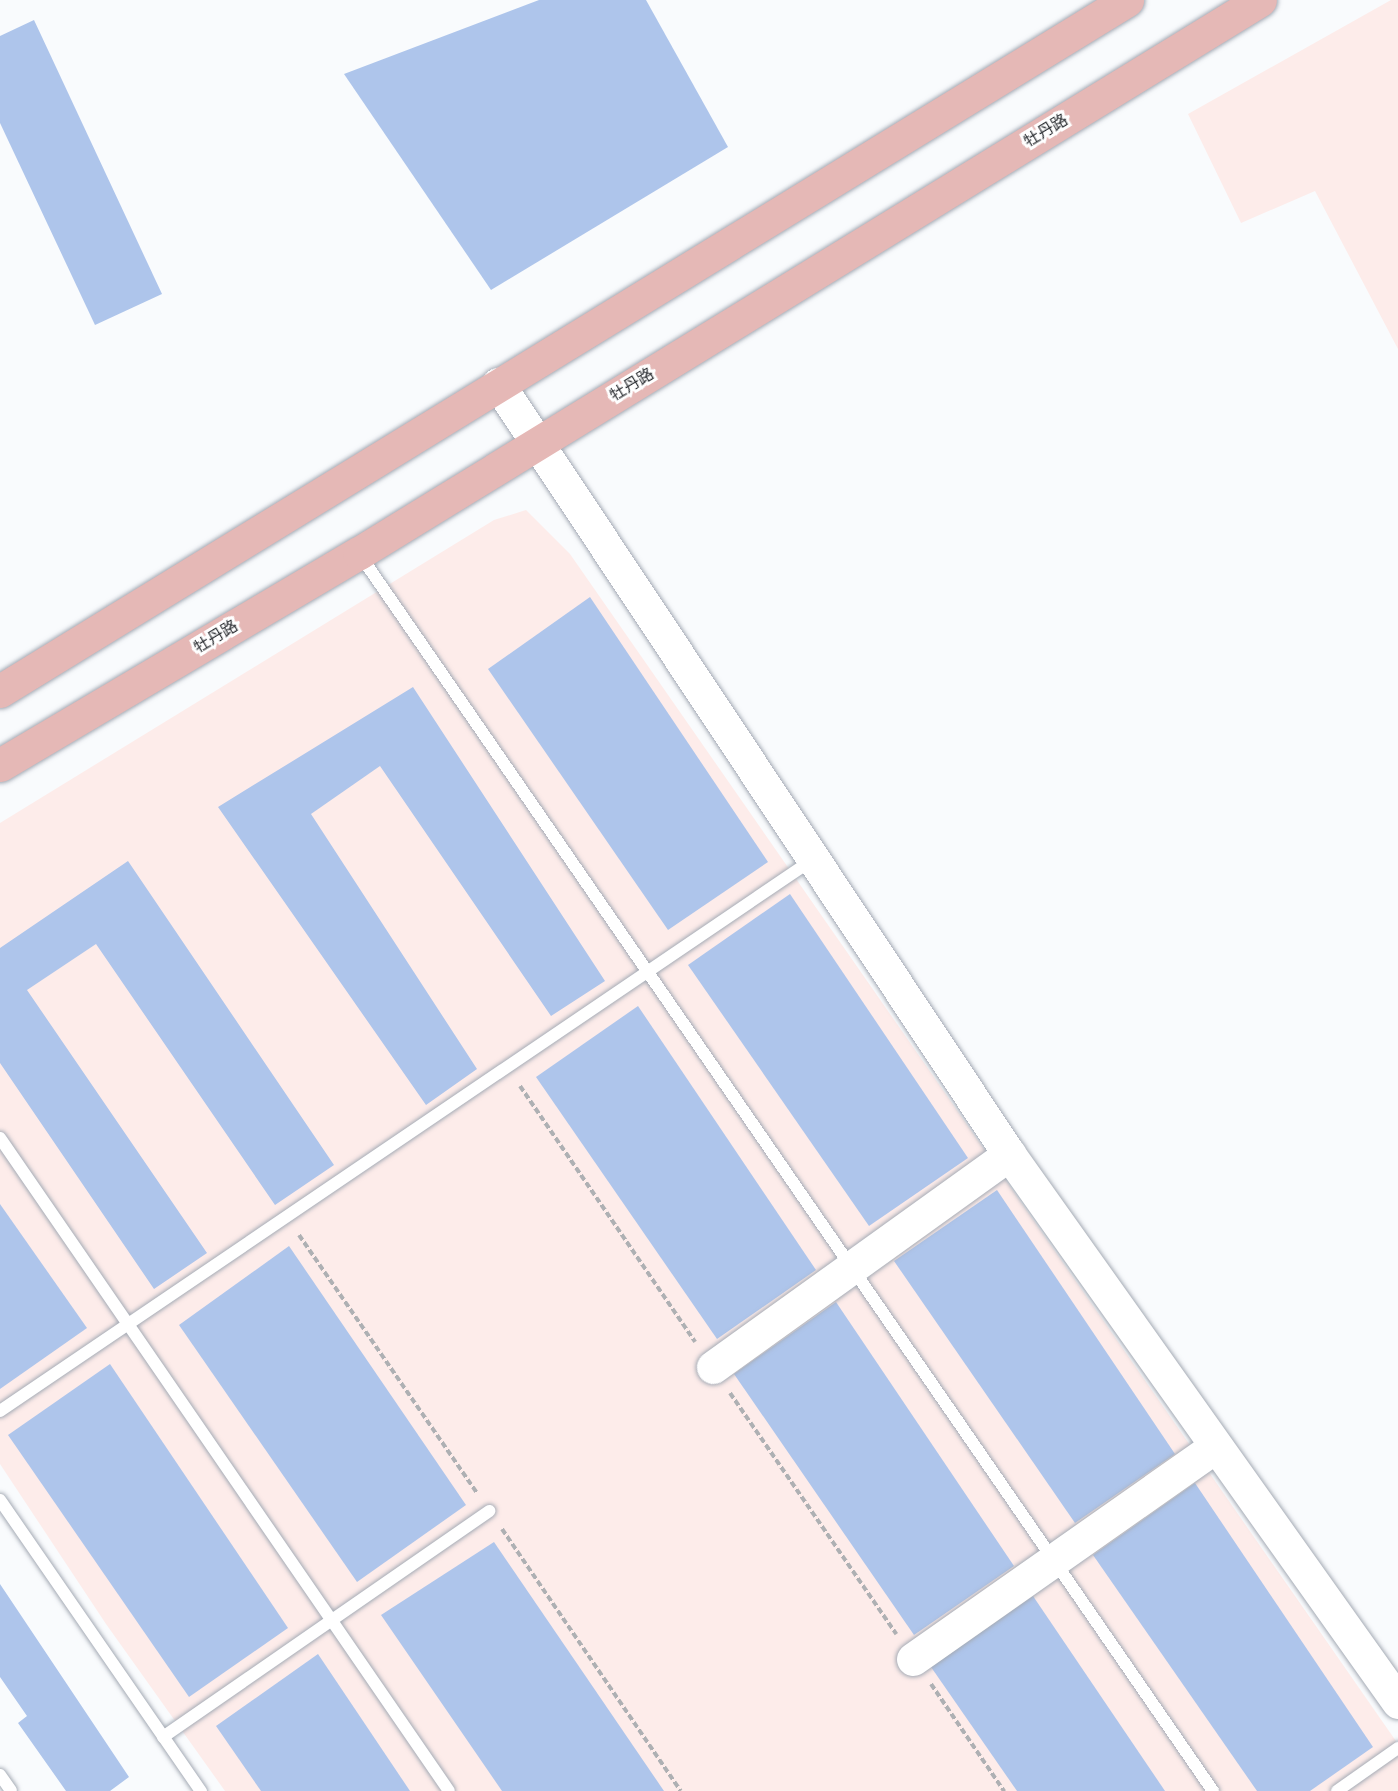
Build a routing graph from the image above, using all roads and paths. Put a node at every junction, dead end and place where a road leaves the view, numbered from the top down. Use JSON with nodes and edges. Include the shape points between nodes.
{"nodes":[{"id":1,"x":1127,"y":0,"type":"edge"},
{"id":2,"x":1260,"y":0,"type":"edge"},
{"id":3,"x":498,"y":384,"type":"junction"},
{"id":4,"x":536,"y":444,"type":"junction"},
{"id":5,"x":359,"y":553,"type":"junction"},
{"id":6,"x":0,"y":691,"type":"edge"},
{"id":7,"x":0,"y":765,"type":"edge"},
{"id":8,"x":813,"y":860,"type":"junction"},
{"id":9,"x":650,"y":972,"type":"junction"},
{"id":10,"x":513,"y":1077,"type":"dead end"},
{"id":11,"x":0,"y":1138,"type":"edge"},
{"id":12,"x":1009,"y":1154,"type":"junction"},
{"id":13,"x":294,"y":1227,"type":"dead end"},
{"id":14,"x":852,"y":1267,"type":"junction"},
{"id":15,"x":130,"y":1323,"type":"junction"},
{"id":16,"x":713,"y":1367,"type":"junction"},
{"id":17,"x":0,"y":1411,"type":"edge"},
{"id":18,"x":1216,"y":1446,"type":"junction"},
{"id":19,"x":0,"y":1500,"type":"edge"},
{"id":20,"x":489,"y":1511,"type":"junction"},
{"id":21,"x":1055,"y":1561,"type":"junction"},
{"id":22,"x":333,"y":1620,"type":"junction"},
{"id":23,"x":913,"y":1659,"type":"junction"},
{"id":24,"x":1398,"y":1702,"type":"edge"},
{"id":25,"x":164,"y":1737,"type":"junction"},
{"id":26,"x":1398,"y":1748,"type":"edge"},
{"id":27,"x":0,"y":1775,"type":"edge"},
{"id":28,"x":11,"y":1791,"type":"edge"},
{"id":29,"x":201,"y":1791,"type":"edge"},
{"id":30,"x":449,"y":1791,"type":"edge"},
{"id":31,"x":681,"y":1791,"type":"edge"},
{"id":32,"x":1004,"y":1791,"type":"edge"},
{"id":33,"x":1213,"y":1791,"type":"edge"},
{"id":34,"x":1337,"y":1791,"type":"edge"}],
"edges":[{"from":1,"to":3,"type":"main road"},
{"from":2,"to":4,"type":"main road","name":"牡丹路"},
{"from":3,"to":4,"type":"main road"},
{"from":3,"to":6,"type":"main road"},
{"from":4,"to":5,"type":"main road","name":"牡丹路"},
{"from":4,"to":8,"type":"main road"},
{"from":5,"to":7,"type":"main road","name":"牡丹路"},
{"from":5,"to":9,"type":"lane"},
{"from":8,"to":9,"type":"lane"},
{"from":8,"to":12,"type":"main road"},
{"from":9,"to":14,"type":"lane"},
{"from":9,"to":15,"type":"lane"},
{"from":10,"to":16,"type":"path"},
{"from":11,"to":15,"type":"lane"},
{"from":12,"to":14,"type":"main road"},
{"from":12,"to":18,"type":"main road"},
{"from":13,"to":20,"type":"path"},
{"from":14,"to":16,"type":"main road"},
{"from":14,"to":21,"type":"lane"},
{"from":15,"to":17,"type":"lane"},
{"from":15,"to":22,"type":"lane"},
{"from":16,"to":23,"type":"path"},
{"from":18,"to":21,"type":"main road"},
{"from":18,"to":24,"type":"main road"},
{"from":19,"to":25,"type":"lane"},
{"from":20,"to":22,"type":"lane"},
{"from":20,"to":31,"type":"path"},
{"from":21,"to":23,"type":"main road"},
{"from":21,"to":33,"type":"lane"},
{"from":22,"to":25,"type":"lane"},
{"from":22,"to":30,"type":"lane"},
{"from":23,"to":32,"type":"path"},
{"from":25,"to":29,"type":"lane"},
{"from":26,"to":34,"type":"lane"},
{"from":27,"to":28,"type":"lane"}]}
